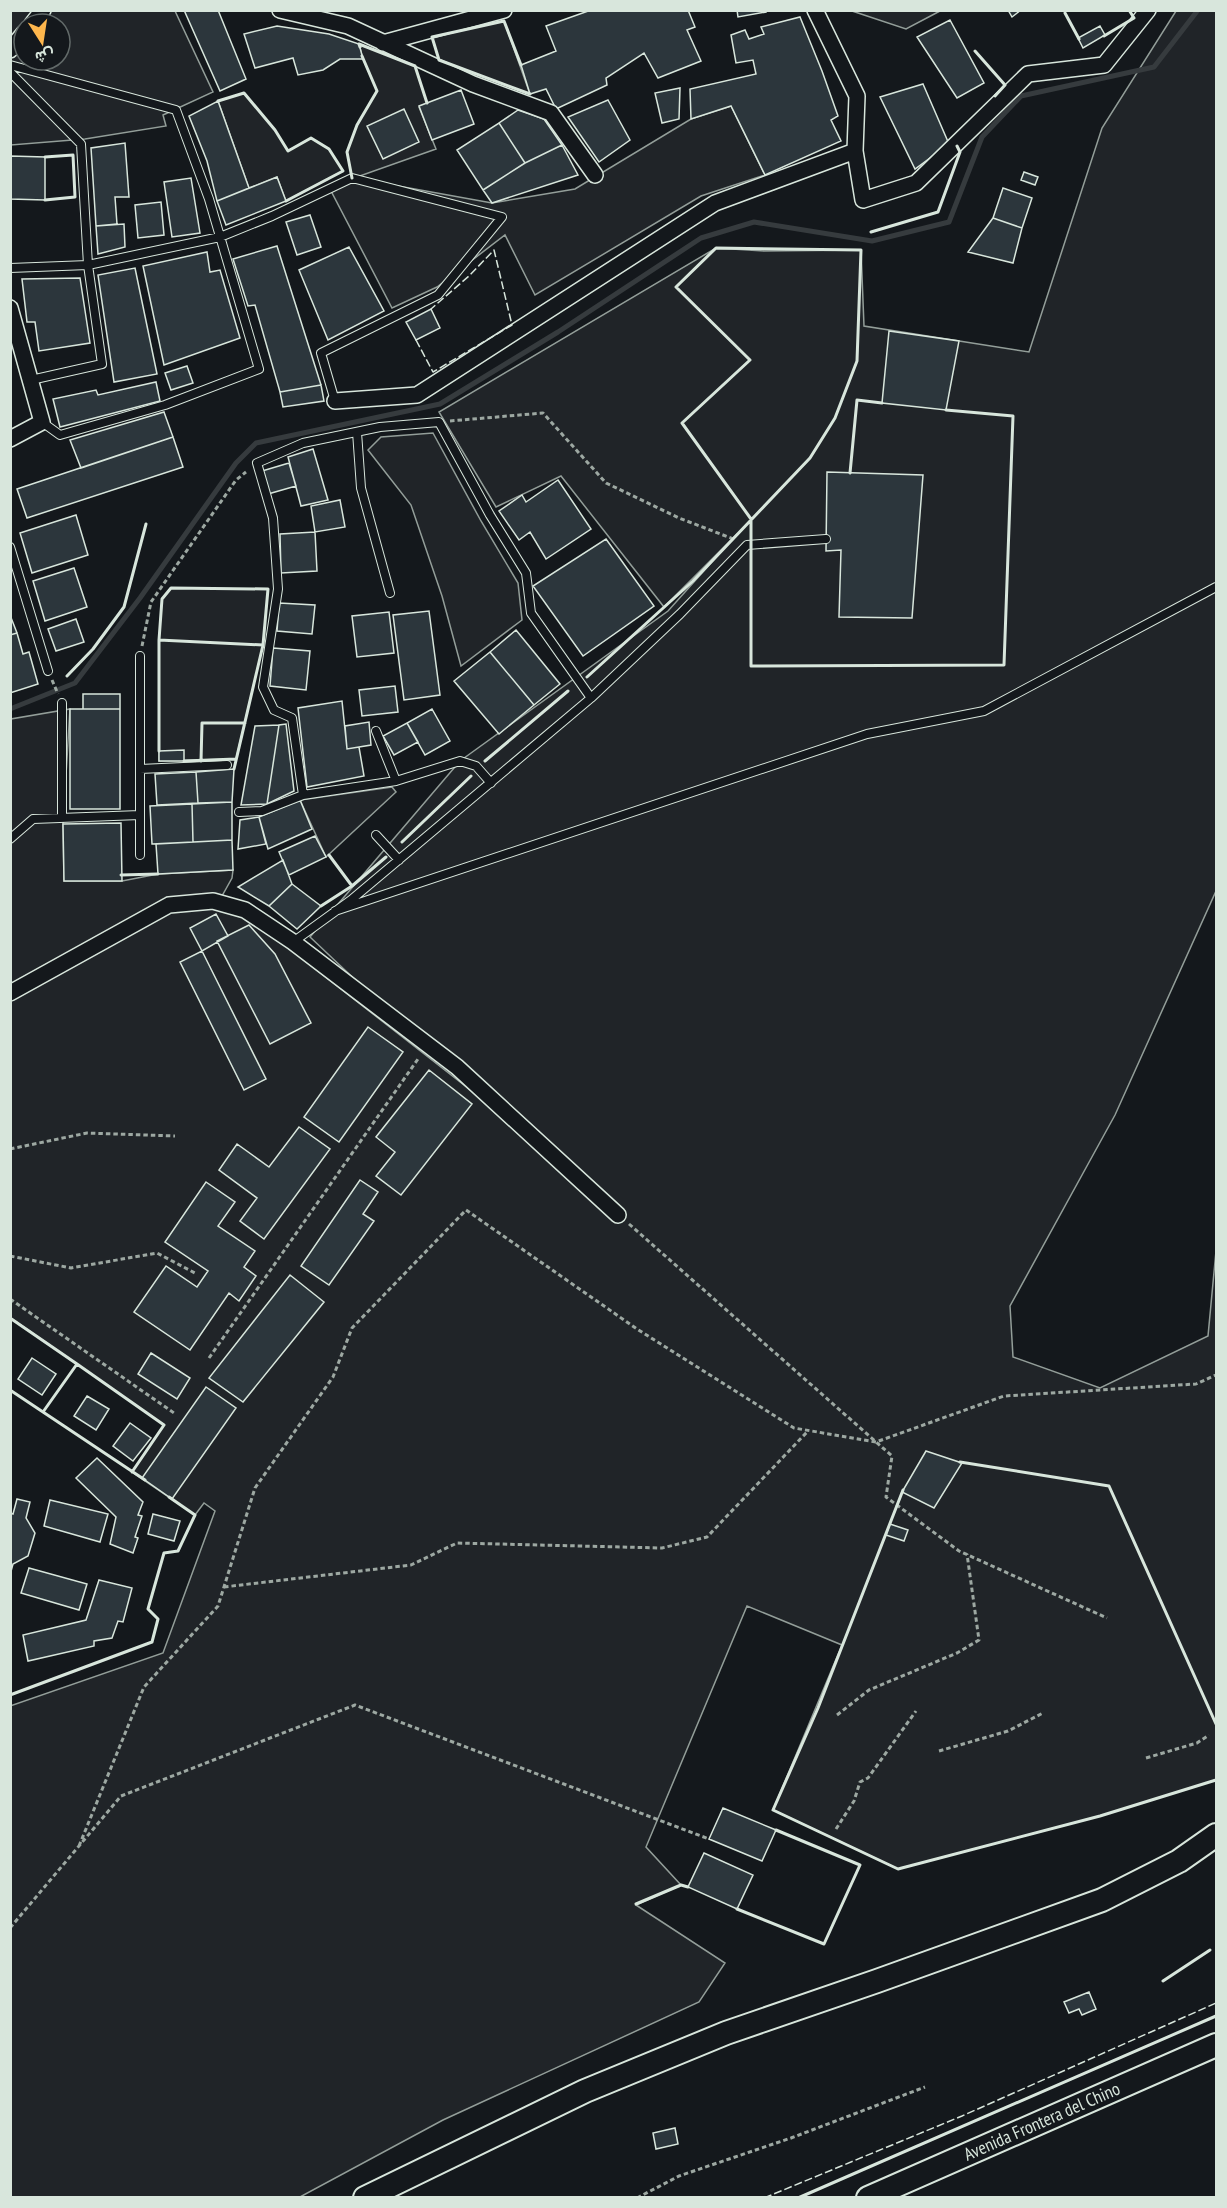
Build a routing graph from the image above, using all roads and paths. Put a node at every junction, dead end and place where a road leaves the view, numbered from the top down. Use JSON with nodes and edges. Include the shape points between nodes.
{"nodes":[{"id":1,"x":280,"y":10,"type":"edge"},
{"id":2,"x":504,"y":10,"type":"edge"},
{"id":3,"x":815,"y":10,"type":"edge"},
{"id":4,"x":1148,"y":10,"type":"edge"},
{"id":5,"x":384,"y":43,"type":"junction"},
{"id":6,"x":10,"y":65,"type":"edge"},
{"id":7,"x":10,"y":72,"type":"edge"},
{"id":8,"x":855,"y":151,"type":"junction"},
{"id":9,"x":596,"y":174,"type":"dead end"},
{"id":10,"x":220,"y":237,"type":"junction"},
{"id":11,"x":88,"y":265,"type":"junction"},
{"id":12,"x":10,"y":267,"type":"edge"},
{"id":13,"x":10,"y":308,"type":"edge"},
{"id":14,"x":31,"y":380,"type":"junction"},
{"id":15,"x":335,"y":401,"type":"joint"},
{"id":16,"x":42,"y":422,"type":"junction"},
{"id":17,"x":440,"y":422,"type":"junction"},
{"id":18,"x":357,"y":432,"type":"junction"},
{"id":19,"x":10,"y":439,"type":"edge"},
{"id":20,"x":256,"y":463,"type":"junction"},
{"id":21,"x":826,"y":539,"type":"dead end"},
{"id":22,"x":747,"y":545,"type":"junction"},
{"id":23,"x":10,"y":547,"type":"edge"},
{"id":24,"x":1216,"y":587,"type":"edge"},
{"id":25,"x":390,"y":593,"type":"dead end"},
{"id":26,"x":140,"y":657,"type":"joint"},
{"id":27,"x":48,"y":671,"type":"joint"},
{"id":28,"x":591,"y":698,"type":"junction"},
{"id":29,"x":62,"y":704,"type":"joint"},
{"id":30,"x":376,"y":731,"type":"dead end"},
{"id":31,"x":227,"y":765,"type":"dead end"},
{"id":32,"x":140,"y":769,"type":"junction"},
{"id":33,"x":396,"y":781,"type":"junction"},
{"id":34,"x":490,"y":783,"type":"junction"},
{"id":35,"x":303,"y":795,"type":"junction"},
{"id":36,"x":239,"y":812,"type":"dead end"},
{"id":37,"x":140,"y":815,"type":"junction"},
{"id":38,"x":62,"y":817,"type":"junction"},
{"id":39,"x":376,"y":835,"type":"dead end"},
{"id":40,"x":10,"y":838,"type":"edge"},
{"id":41,"x":140,"y":855,"type":"dead end"},
{"id":42,"x":399,"y":860,"type":"junction"},
{"id":43,"x":335,"y":912,"type":"junction"},
{"id":44,"x":293,"y":942,"type":"junction"},
{"id":45,"x":10,"y":993,"type":"edge"},
{"id":46,"x":428,"y":1045,"type":"junction"},
{"id":47,"x":175,"y":1136,"type":"dead end"},
{"id":48,"x":10,"y":1149,"type":"edge"},
{"id":49,"x":618,"y":1215,"type":"joint"},
{"id":50,"x":10,"y":1256,"type":"edge"},
{"id":51,"x":195,"y":1273,"type":"dead end"},
{"id":52,"x":10,"y":1299,"type":"edge"},
{"id":53,"x":209,"y":1358,"type":"dead end"},
{"id":54,"x":1216,"y":1375,"type":"edge"},
{"id":55,"x":174,"y":1413,"type":"dead end"},
{"id":56,"x":808,"y":1430,"type":"junction"},
{"id":57,"x":876,"y":1442,"type":"junction"},
{"id":58,"x":967,"y":1554,"type":"junction"},
{"id":59,"x":224,"y":1587,"type":"junction"},
{"id":60,"x":1107,"y":1618,"type":"dead end"},
{"id":61,"x":916,"y":1711,"type":"dead end"},
{"id":62,"x":1043,"y":1713,"type":"dead end"},
{"id":63,"x":837,"y":1715,"type":"dead end"},
{"id":64,"x":1209,"y":1735,"type":"dead end"},
{"id":65,"x":939,"y":1751,"type":"dead end"},
{"id":66,"x":1146,"y":1758,"type":"dead end"},
{"id":67,"x":836,"y":1829,"type":"dead end"},
{"id":68,"x":1216,"y":1834,"type":"edge"},
{"id":69,"x":709,"y":1839,"type":"dead end"},
{"id":70,"x":79,"y":1846,"type":"junction"},
{"id":71,"x":10,"y":1928,"type":"edge"},
{"id":72,"x":1216,"y":2045,"type":"edge"},
{"id":73,"x":925,"y":2087,"type":"dead end"},
{"id":74,"x":365,"y":2198,"type":"edge"},
{"id":75,"x":637,"y":2198,"type":"edge"},
{"id":76,"x":868,"y":2198,"type":"edge"}],
"edges":[{"from":1,"to":5,"type":"street","via":[[348,26]]},
{"from":2,"to":5,"type":"street"},
{"from":3,"to":8,"type":"street","via":[[857,96]]},
{"from":4,"to":8,"type":"street","via":[[1104,64],[1028,74],[916,183],[863,200]]},
{"from":5,"to":9,"type":"street","via":[[473,84],[551,113]]},
{"from":6,"to":10,"type":"lane","via":[[176,110]]},
{"from":7,"to":11,"type":"lane","via":[[81,144]]},
{"from":8,"to":15,"type":"street","via":[[715,203],[417,395]]},
{"from":10,"to":11,"type":"lane"},
{"from":10,"to":15,"type":"lane","via":[[352,178],[502,217],[438,294],[321,353]]},
{"from":10,"to":16,"type":"lane","via":[[259,369],[165,405],[60,435]]},
{"from":11,"to":12,"type":"lane"},
{"from":11,"to":14,"type":"lane","via":[[102,364]]},
{"from":13,"to":14,"type":"street"},
{"from":14,"to":16,"type":"street"},
{"from":16,"to":19,"type":"street"},
{"from":17,"to":18,"type":"lane"},
{"from":17,"to":22,"type":"path","via":[[543,413],[606,483]]},
{"from":17,"to":28,"type":"lane","via":[[526,573],[531,613]]},
{"from":18,"to":20,"type":"lane","via":[[303,443]]},
{"from":18,"to":25,"type":"lane","via":[[362,488]]},
{"from":20,"to":26,"type":"path","via":[[236,480],[151,602]]},
{"from":20,"to":35,"type":"lane","via":[[273,518],[278,589],[263,687],[274,710],[292,718]]},
{"from":21,"to":22,"type":"lane"},
{"from":22,"to":28,"type":"lane"},
{"from":23,"to":27,"type":"lane"},
{"from":24,"to":43,"type":"lane","via":[[984,711],[867,734]]},
{"from":26,"to":32,"type":"lane"},
{"from":27,"to":29,"type":"path"},
{"from":28,"to":34,"type":"lane"},
{"from":29,"to":38,"type":"lane"},
{"from":30,"to":33,"type":"lane"},
{"from":31,"to":32,"type":"lane"},
{"from":32,"to":37,"type":"lane"},
{"from":33,"to":34,"type":"lane","via":[[460,761],[476,766]]},
{"from":33,"to":35,"type":"lane"},
{"from":34,"to":42,"type":"lane"},
{"from":35,"to":36,"type":"lane","via":[[262,811]]},
{"from":37,"to":38,"type":"lane"},
{"from":37,"to":41,"type":"lane"},
{"from":38,"to":40,"type":"lane","via":[[33,819]]},
{"from":39,"to":42,"type":"lane"},
{"from":42,"to":43,"type":"lane"},
{"from":43,"to":44,"type":"lane"},
{"from":44,"to":45,"type":"street","via":[[245,910],[213,901],[169,905]]},
{"from":44,"to":46,"type":"street"},
{"from":46,"to":49,"type":"street"},
{"from":46,"to":53,"type":"path"},
{"from":47,"to":48,"type":"path","via":[[87,1133]]},
{"from":49,"to":57,"type":"path"},
{"from":50,"to":51,"type":"path","via":[[71,1268],[157,1253]]},
{"from":52,"to":55,"type":"path"},
{"from":54,"to":57,"type":"path","via":[[1196,1384],[1004,1396]]},
{"from":56,"to":57,"type":"path"},
{"from":56,"to":59,"type":"path","via":[[707,1537],[662,1548],[457,1543],[411,1565]]},
{"from":56,"to":59,"type":"path","via":[[795,1428],[637,1329],[466,1210],[352,1328],[333,1377],[255,1488]]},
{"from":57,"to":58,"type":"path","via":[[892,1456],[886,1497]]},
{"from":58,"to":60,"type":"path"},
{"from":58,"to":63,"type":"path","via":[[979,1640],[869,1690]]},
{"from":59,"to":70,"type":"path","via":[[218,1606],[144,1687]]},
{"from":61,"to":67,"type":"path","via":[[868,1778],[860,1782],[854,1801]]},
{"from":62,"to":65,"type":"path","via":[[1008,1731]]},
{"from":64,"to":66,"type":"path","via":[[1197,1743]]},
{"from":68,"to":74,"type":"street","via":[[1179,1861],[1102,1900],[726,2032],[585,2091]]},
{"from":69,"to":70,"type":"path","via":[[355,1705],[121,1796]]},
{"from":70,"to":71,"type":"path"},
{"from":72,"to":76,"type":"street","name":"Avenida Frontera del Chino"},
{"from":73,"to":75,"type":"path","via":[[791,2139],[679,2176]]}]}
